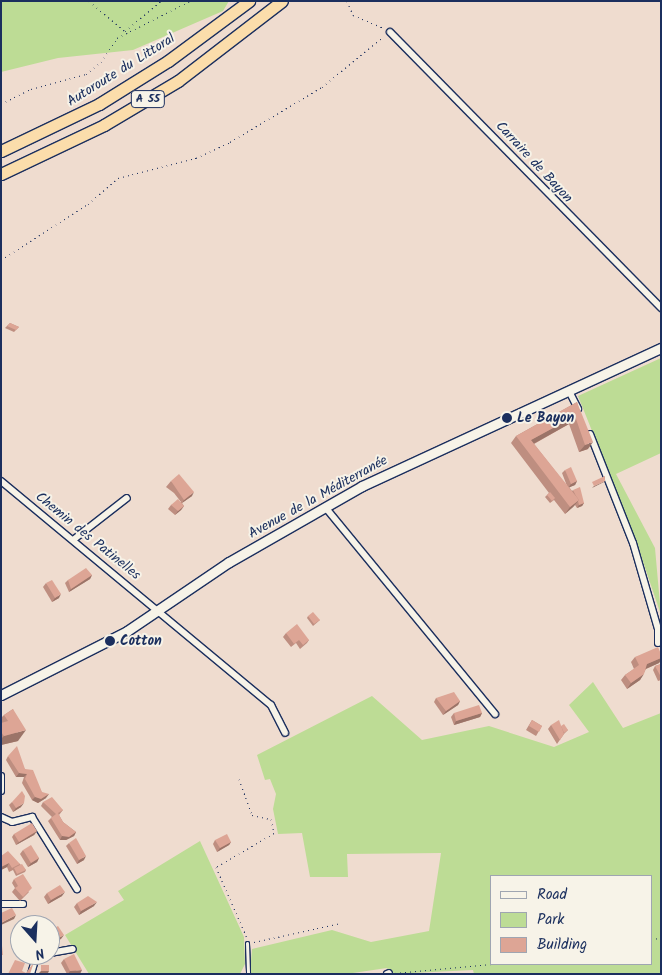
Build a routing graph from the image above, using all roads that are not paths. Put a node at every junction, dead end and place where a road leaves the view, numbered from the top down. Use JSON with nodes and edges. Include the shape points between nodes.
{"nodes":[{"id":1,"x":249,"y":1,"type":"edge"},
{"id":2,"x":282,"y":1,"type":"edge"},
{"id":3,"x":390,"y":32,"type":"road end"},
{"id":4,"x":1,"y":151,"type":"edge"},
{"id":5,"x":1,"y":174,"type":"edge"},
{"id":6,"x":661,"y":308,"type":"edge"},
{"id":7,"x":661,"y":348,"type":"edge"},
{"id":8,"x":569,"y":390,"type":"junction"},
{"id":9,"x":1,"y":481,"type":"edge"},
{"id":10,"x":127,"y":498,"type":"dead end"},
{"id":11,"x":325,"y":507,"type":"junction"},
{"id":12,"x":72,"y":540,"type":"junction"},
{"id":13,"x":160,"y":609,"type":"junction"},
{"id":14,"x":658,"y":643,"type":"dead end"},
{"id":15,"x":1,"y":695,"type":"edge"},
{"id":16,"x":495,"y":714,"type":"dead end"},
{"id":17,"x":285,"y":733,"type":"dead end"},
{"id":18,"x":1,"y":776,"type":"edge"},
{"id":19,"x":1,"y":790,"type":"edge"},
{"id":20,"x":1,"y":817,"type":"edge"},
{"id":21,"x":76,"y":888,"type":"dead end"},
{"id":22,"x":1,"y":904,"type":"edge"},
{"id":23,"x":23,"y":904,"type":"dead end"},
{"id":24,"x":248,"y":943,"type":"road end"},
{"id":25,"x":73,"y":949,"type":"dead end"},
{"id":26,"x":60,"y":951,"type":"edge"},
{"id":27,"x":248,"y":974,"type":"edge"}],
"edges":[{"from":1,"to":4,"type":"highway","name":"Autoroute du Littoral","number":"A 55","via":[[168,61],[99,104]]},
{"from":2,"to":5,"type":"highway","number":"A 55","via":[[178,81],[104,125]]},
{"from":3,"to":6,"type":"street","name":"Carraire de Bayon"},
{"from":7,"to":8,"type":"main road","name":"Avenue de la Méditerranée"},
{"from":8,"to":11,"type":"main road","name":"Avenue de la Méditerranée"},
{"from":8,"to":14,"type":"street","via":[[633,543],[658,629]]},
{"from":9,"to":12,"type":"street","name":"Chemin des Patinelles"},
{"from":10,"to":12,"type":"street"},
{"from":11,"to":13,"type":"main road","name":"Avenue de la Méditerranée"},
{"from":11,"to":16,"type":"street"},
{"from":12,"to":13,"type":"street","name":"Chemin des Patinelles"},
{"from":13,"to":15,"type":"main road","name":"Avenue de la Méditerranée","via":[[94,650]]},
{"from":13,"to":17,"type":"street","name":"Chemin des Patinelles","via":[[271,704]]},
{"from":18,"to":19,"type":"street"},
{"from":20,"to":21,"type":"street","via":[[12,822],[28,815],[36,820]]},
{"from":22,"to":23,"type":"street"},
{"from":24,"to":27,"type":"lane"},
{"from":25,"to":26,"type":"street"}]}
